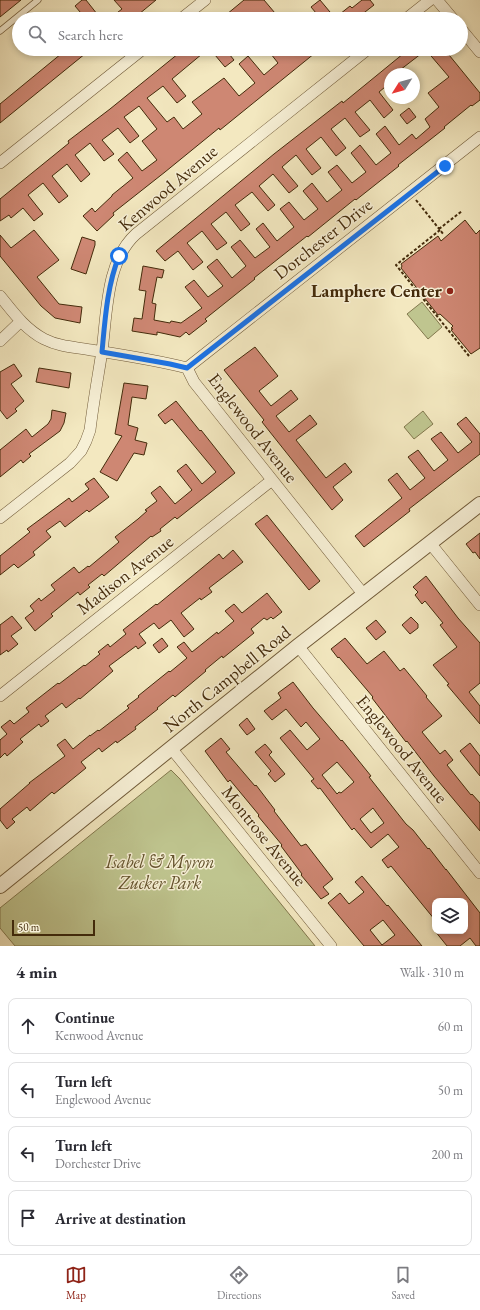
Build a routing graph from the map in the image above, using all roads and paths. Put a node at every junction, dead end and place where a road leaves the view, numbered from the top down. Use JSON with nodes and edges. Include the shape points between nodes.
{"nodes":[{"id":1,"x":38,"y":0,"type":"edge"},
{"id":2,"x":205,"y":0,"type":"edge"},
{"id":3,"x":430,"y":0,"type":"edge"},
{"id":4,"x":437,"y":0,"type":"edge"},
{"id":5,"x":23,"y":12,"type":"edge"},
{"id":6,"x":190,"y":12,"type":"edge"},
{"id":7,"x":415,"y":12,"type":"edge"},
{"id":8,"x":447,"y":12,"type":"edge"},
{"id":9,"x":12,"y":21,"type":"edge"},
{"id":10,"x":0,"y":31,"type":"edge"},
{"id":11,"x":468,"y":37,"type":"edge"},
{"id":12,"x":480,"y":52,"type":"edge"},
{"id":13,"x":135,"y":56,"type":"edge"},
{"id":14,"x":359,"y":56,"type":"edge"},
{"id":15,"x":480,"y":137,"type":"edge"},
{"id":16,"x":0,"y":163,"type":"edge"},
{"id":17,"x":414,"y":197,"type":"dead end"},
{"id":18,"x":462,"y":211,"type":"dead end"},
{"id":19,"x":439,"y":230,"type":"junction"},
{"id":20,"x":444,"y":235,"type":"dead end"},
{"id":21,"x":0,"y":296,"type":"edge"},
{"id":22,"x":21,"y":321,"type":"junction"},
{"id":23,"x":0,"y":341,"type":"edge"},
{"id":24,"x":102,"y":352,"type":"junction"},
{"id":25,"x":469,"y":356,"type":"dead end"},
{"id":26,"x":187,"y":368,"type":"junction"},
{"id":27,"x":272,"y":480,"type":"junction"},
{"id":28,"x":480,"y":504,"type":"edge"},
{"id":29,"x":0,"y":518,"type":"edge"},
{"id":30,"x":430,"y":543,"type":"junction"},
{"id":31,"x":364,"y":595,"type":"junction"},
{"id":32,"x":480,"y":605,"type":"edge"},
{"id":33,"x":298,"y":646,"type":"junction"},
{"id":34,"x":0,"y":696,"type":"edge"},
{"id":35,"x":171,"y":748,"type":"junction"},
{"id":36,"x":480,"y":872,"type":"edge"},
{"id":37,"x":0,"y":886,"type":"edge"},
{"id":38,"x":331,"y":946,"type":"edge"}],
"edges":[{"from":1,"to":5,"type":"lane"},
{"from":2,"to":6,"type":"street"},
{"from":3,"to":7,"type":"street"},
{"from":4,"to":8,"type":"street"},
{"from":9,"to":10,"type":"lane"},
{"from":11,"to":12,"type":"street"},
{"from":13,"to":16,"type":"street"},
{"from":14,"to":24,"type":"street","name":"Kenwood Avenue","via":[[130,239],[115,267]]},
{"from":15,"to":26,"type":"street","name":"Dorchester Drive"},
{"from":17,"to":19,"type":"path"},
{"from":18,"to":19,"type":"path"},
{"from":19,"to":20,"type":"path"},
{"from":19,"to":25,"type":"path","via":[[396,265]]},
{"from":21,"to":22,"type":"street","name":"Englewood Avenue"},
{"from":22,"to":23,"type":"street"},
{"from":22,"to":24,"type":"street","name":"Englewood Avenue","via":[[36,334],[56,344]]},
{"from":24,"to":26,"type":"street","name":"Englewood Avenue"},
{"from":24,"to":29,"type":"street","name":"Kenwood Avenue","via":[[90,430],[81,451],[70,463]]},
{"from":26,"to":27,"type":"street","name":"Englewood Avenue","via":[[194,382]]},
{"from":27,"to":31,"type":"street","name":"Englewood Avenue"},
{"from":27,"to":34,"type":"street","name":"Madison Avenue"},
{"from":28,"to":30,"type":"street","name":"North Campbell Road"},
{"from":30,"to":31,"type":"street","name":"North Campbell Road"},
{"from":30,"to":32,"type":"street"},
{"from":31,"to":33,"type":"street","name":"North Campbell Road"},
{"from":33,"to":35,"type":"street","name":"North Campbell Road"},
{"from":33,"to":36,"type":"street","name":"Englewood Avenue"},
{"from":35,"to":37,"type":"street","name":"North Campbell Road"},
{"from":35,"to":38,"type":"street","name":"Montrose Avenue"}]}
